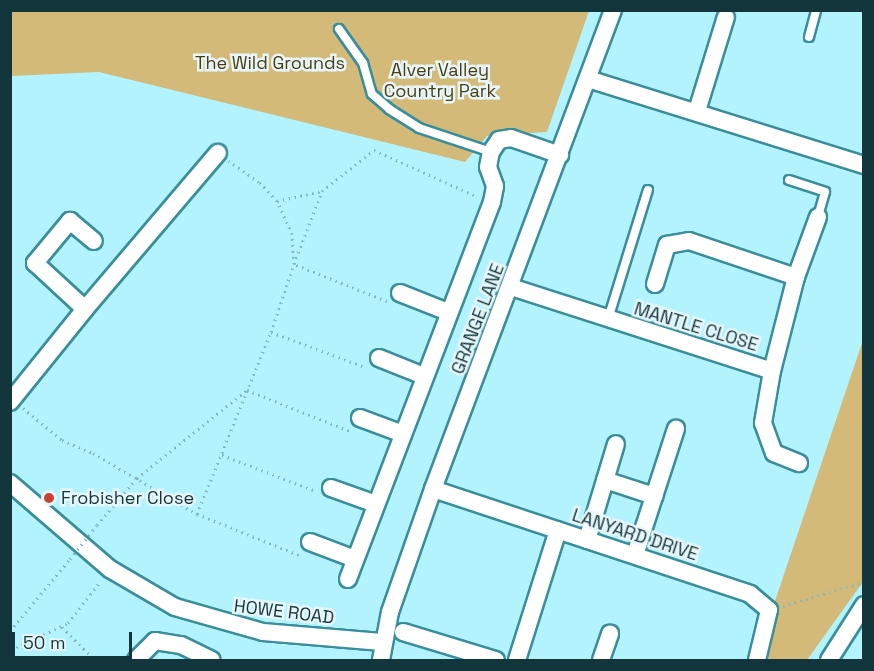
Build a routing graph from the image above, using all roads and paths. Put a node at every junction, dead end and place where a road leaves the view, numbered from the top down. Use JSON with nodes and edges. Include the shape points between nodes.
{"nodes":[{"id":1,"x":613,"y":10,"type":"edge"},
{"id":2,"x":816,"y":10,"type":"edge"},
{"id":3,"x":726,"y":17,"type":"dead end"},
{"id":4,"x":339,"y":29,"type":"dead end"},
{"id":5,"x":809,"y":37,"type":"dead end"},
{"id":6,"x":588,"y":79,"type":"junction"},
{"id":7,"x":697,"y":111,"type":"junction"},
{"id":8,"x":490,"y":152,"type":"junction"},
{"id":9,"x":218,"y":153,"type":"joint"},
{"id":10,"x":561,"y":155,"type":"junction"},
{"id":11,"x":864,"y":165,"type":"edge"},
{"id":12,"x":789,"y":180,"type":"dead end"},
{"id":13,"x":322,"y":190,"type":"junction"},
{"id":14,"x":648,"y":190,"type":"dead end"},
{"id":15,"x":277,"y":201,"type":"junction"},
{"id":16,"x":492,"y":202,"type":"junction"},
{"id":17,"x":818,"y":217,"type":"joint"},
{"id":18,"x":94,"y":241,"type":"dead end"},
{"id":19,"x":294,"y":264,"type":"junction"},
{"id":20,"x":796,"y":277,"type":"junction"},
{"id":21,"x":655,"y":284,"type":"dead end"},
{"id":22,"x":511,"y":287,"type":"junction"},
{"id":23,"x":400,"y":293,"type":"joint"},
{"id":24,"x":85,"y":309,"type":"junction"},
{"id":25,"x":448,"y":312,"type":"junction"},
{"id":26,"x":608,"y":320,"type":"junction"},
{"id":27,"x":271,"y":332,"type":"junction"},
{"id":28,"x":379,"y":358,"type":"joint"},
{"id":29,"x":772,"y":371,"type":"junction"},
{"id":30,"x":424,"y":376,"type":"junction"},
{"id":31,"x":247,"y":390,"type":"junction"},
{"id":32,"x":12,"y":400,"type":"edge"},
{"id":33,"x":360,"y":418,"type":"joint"},
{"id":34,"x":676,"y":429,"type":"dead end"},
{"id":35,"x":402,"y":434,"type":"junction"},
{"id":36,"x":616,"y":444,"type":"dead end"},
{"id":37,"x":222,"y":455,"type":"junction"},
{"id":38,"x":799,"y":463,"type":"dead end"},
{"id":39,"x":137,"y":478,"type":"junction"},
{"id":40,"x":605,"y":480,"type":"junction"},
{"id":41,"x":10,"y":483,"type":"edge"},
{"id":42,"x":331,"y":488,"type":"joint"},
{"id":43,"x":433,"y":489,"type":"junction"},
{"id":44,"x":654,"y":496,"type":"junction"},
{"id":45,"x":376,"y":504,"type":"junction"},
{"id":46,"x":197,"y":514,"type":"junction"},
{"id":47,"x":558,"y":531,"type":"junction"},
{"id":48,"x":587,"y":540,"type":"junction"},
{"id":49,"x":310,"y":542,"type":"joint"},
{"id":50,"x":635,"y":555,"type":"junction"},
{"id":51,"x":355,"y":559,"type":"junction"},
{"id":52,"x":111,"y":569,"type":"junction"},
{"id":53,"x":348,"y":579,"type":"dead end"},
{"id":54,"x":864,"y":582,"type":"edge"},
{"id":55,"x":864,"y":605,"type":"edge"},
{"id":56,"x":769,"y":610,"type":"junction"},
{"id":57,"x":62,"y":627,"type":"junction"},
{"id":58,"x":10,"y":631,"type":"edge"},
{"id":59,"x":403,"y":632,"type":"dead end"},
{"id":60,"x":610,"y":634,"type":"dead end"},
{"id":61,"x":382,"y":642,"type":"junction"},
{"id":62,"x":10,"y":644,"type":"edge"},
{"id":63,"x":11,"y":650,"type":"edge"},
{"id":64,"x":11,"y":660,"type":"edge"},
{"id":65,"x":95,"y":660,"type":"edge"},
{"id":66,"x":136,"y":660,"type":"edge"},
{"id":67,"x":212,"y":660,"type":"edge"},
{"id":68,"x":381,"y":660,"type":"edge"},
{"id":69,"x":496,"y":660,"type":"edge"},
{"id":70,"x":517,"y":660,"type":"edge"},
{"id":71,"x":601,"y":660,"type":"edge"},
{"id":72,"x":757,"y":660,"type":"edge"},
{"id":73,"x":829,"y":660,"type":"edge"}],
"edges":[{"from":1,"to":6,"type":"street","name":"GRANGE LANE"},
{"from":2,"to":5,"type":"lane"},
{"from":3,"to":7,"type":"street"},
{"from":4,"to":8,"type":"lane","via":[[363,63],[372,94],[389,109],[419,128]]},
{"from":6,"to":7,"type":"street"},
{"from":6,"to":10,"type":"street","name":"GRANGE LANE"},
{"from":7,"to":11,"type":"street"},
{"from":8,"to":10,"type":"street","via":[[499,141],[510,138]]},
{"from":8,"to":16,"type":"street","via":[[488,167],[495,186]]},
{"from":9,"to":15,"type":"path","via":[[259,182]]},
{"from":9,"to":24,"type":"street"},
{"from":10,"to":22,"type":"street","name":"GRANGE LANE"},
{"from":12,"to":17,"type":"lane","via":[[825,192]]},
{"from":13,"to":15,"type":"path"},
{"from":13,"to":16,"type":"path","via":[[374,150]]},
{"from":13,"to":19,"type":"path"},
{"from":14,"to":26,"type":"lane","name":"MANTLE CLOSE"},
{"from":15,"to":19,"type":"path","via":[[292,234]]},
{"from":16,"to":25,"type":"street"},
{"from":17,"to":20,"type":"street","name":"MANTLE CLOSE"},
{"from":18,"to":24,"type":"street","via":[[70,221],[35,263]]},
{"from":19,"to":23,"type":"path","via":[[396,305]]},
{"from":19,"to":27,"type":"path"},
{"from":20,"to":21,"type":"street","name":"MANTLE CLOSE","via":[[689,241],[668,245]]},
{"from":20,"to":29,"type":"street","name":"MANTLE CLOSE"},
{"from":22,"to":26,"type":"street","name":"MANTLE CLOSE"},
{"from":22,"to":43,"type":"street","name":"GRANGE LANE"},
{"from":23,"to":25,"type":"street"},
{"from":24,"to":32,"type":"street"},
{"from":25,"to":30,"type":"street"},
{"from":26,"to":29,"type":"street","name":"MANTLE CLOSE"},
{"from":27,"to":28,"type":"path","via":[[372,370]]},
{"from":27,"to":31,"type":"path"},
{"from":28,"to":30,"type":"street"},
{"from":29,"to":38,"type":"street","name":"MANTLE CLOSE","via":[[763,423],[774,453]]},
{"from":30,"to":35,"type":"street"},
{"from":31,"to":33,"type":"path","via":[[354,432]]},
{"from":31,"to":37,"type":"path"},
{"from":31,"to":39,"type":"path"},
{"from":32,"to":39,"type":"path","via":[[62,440]]},
{"from":33,"to":35,"type":"street"},
{"from":34,"to":44,"type":"street"},
{"from":35,"to":45,"type":"street"},
{"from":36,"to":40,"type":"street"},
{"from":37,"to":42,"type":"path","via":[[328,496]]},
{"from":37,"to":46,"type":"path"},
{"from":39,"to":46,"type":"path"},
{"from":39,"to":58,"type":"path","bridge":true},
{"from":40,"to":44,"type":"street"},
{"from":40,"to":48,"type":"street"},
{"from":41,"to":52,"type":"street","name":"HOWE ROAD"},
{"from":42,"to":45,"type":"street"},
{"from":43,"to":47,"type":"street","name":"LANYARD DRIVE"},
{"from":43,"to":61,"type":"street","name":"GRANGE LANE"},
{"from":44,"to":50,"type":"street"},
{"from":45,"to":51,"type":"street"},
{"from":46,"to":49,"type":"path","via":[[305,557]]},
{"from":47,"to":48,"type":"street","name":"LANYARD DRIVE"},
{"from":47,"to":70,"type":"street"},
{"from":48,"to":50,"type":"street","name":"LANYARD DRIVE"},
{"from":49,"to":51,"type":"street"},
{"from":50,"to":56,"type":"street","name":"LANYARD DRIVE","via":[[750,594]]},
{"from":51,"to":53,"type":"street"},
{"from":52,"to":57,"type":"path"},
{"from":52,"to":61,"type":"street","name":"HOWE ROAD","via":[[175,607],[232,626]]},
{"from":54,"to":56,"type":"path"},
{"from":55,"to":73,"type":"street"},
{"from":56,"to":72,"type":"street"},
{"from":57,"to":63,"type":"path"},
{"from":57,"to":65,"type":"path"},
{"from":59,"to":69,"type":"street"},
{"from":60,"to":71,"type":"street"},
{"from":61,"to":68,"type":"street","name":"GRANGE LANE"},
{"from":62,"to":63,"type":"path"},
{"from":63,"to":64,"type":"path"},
{"from":66,"to":67,"type":"street","via":[[155,641],[181,645]]}]}
